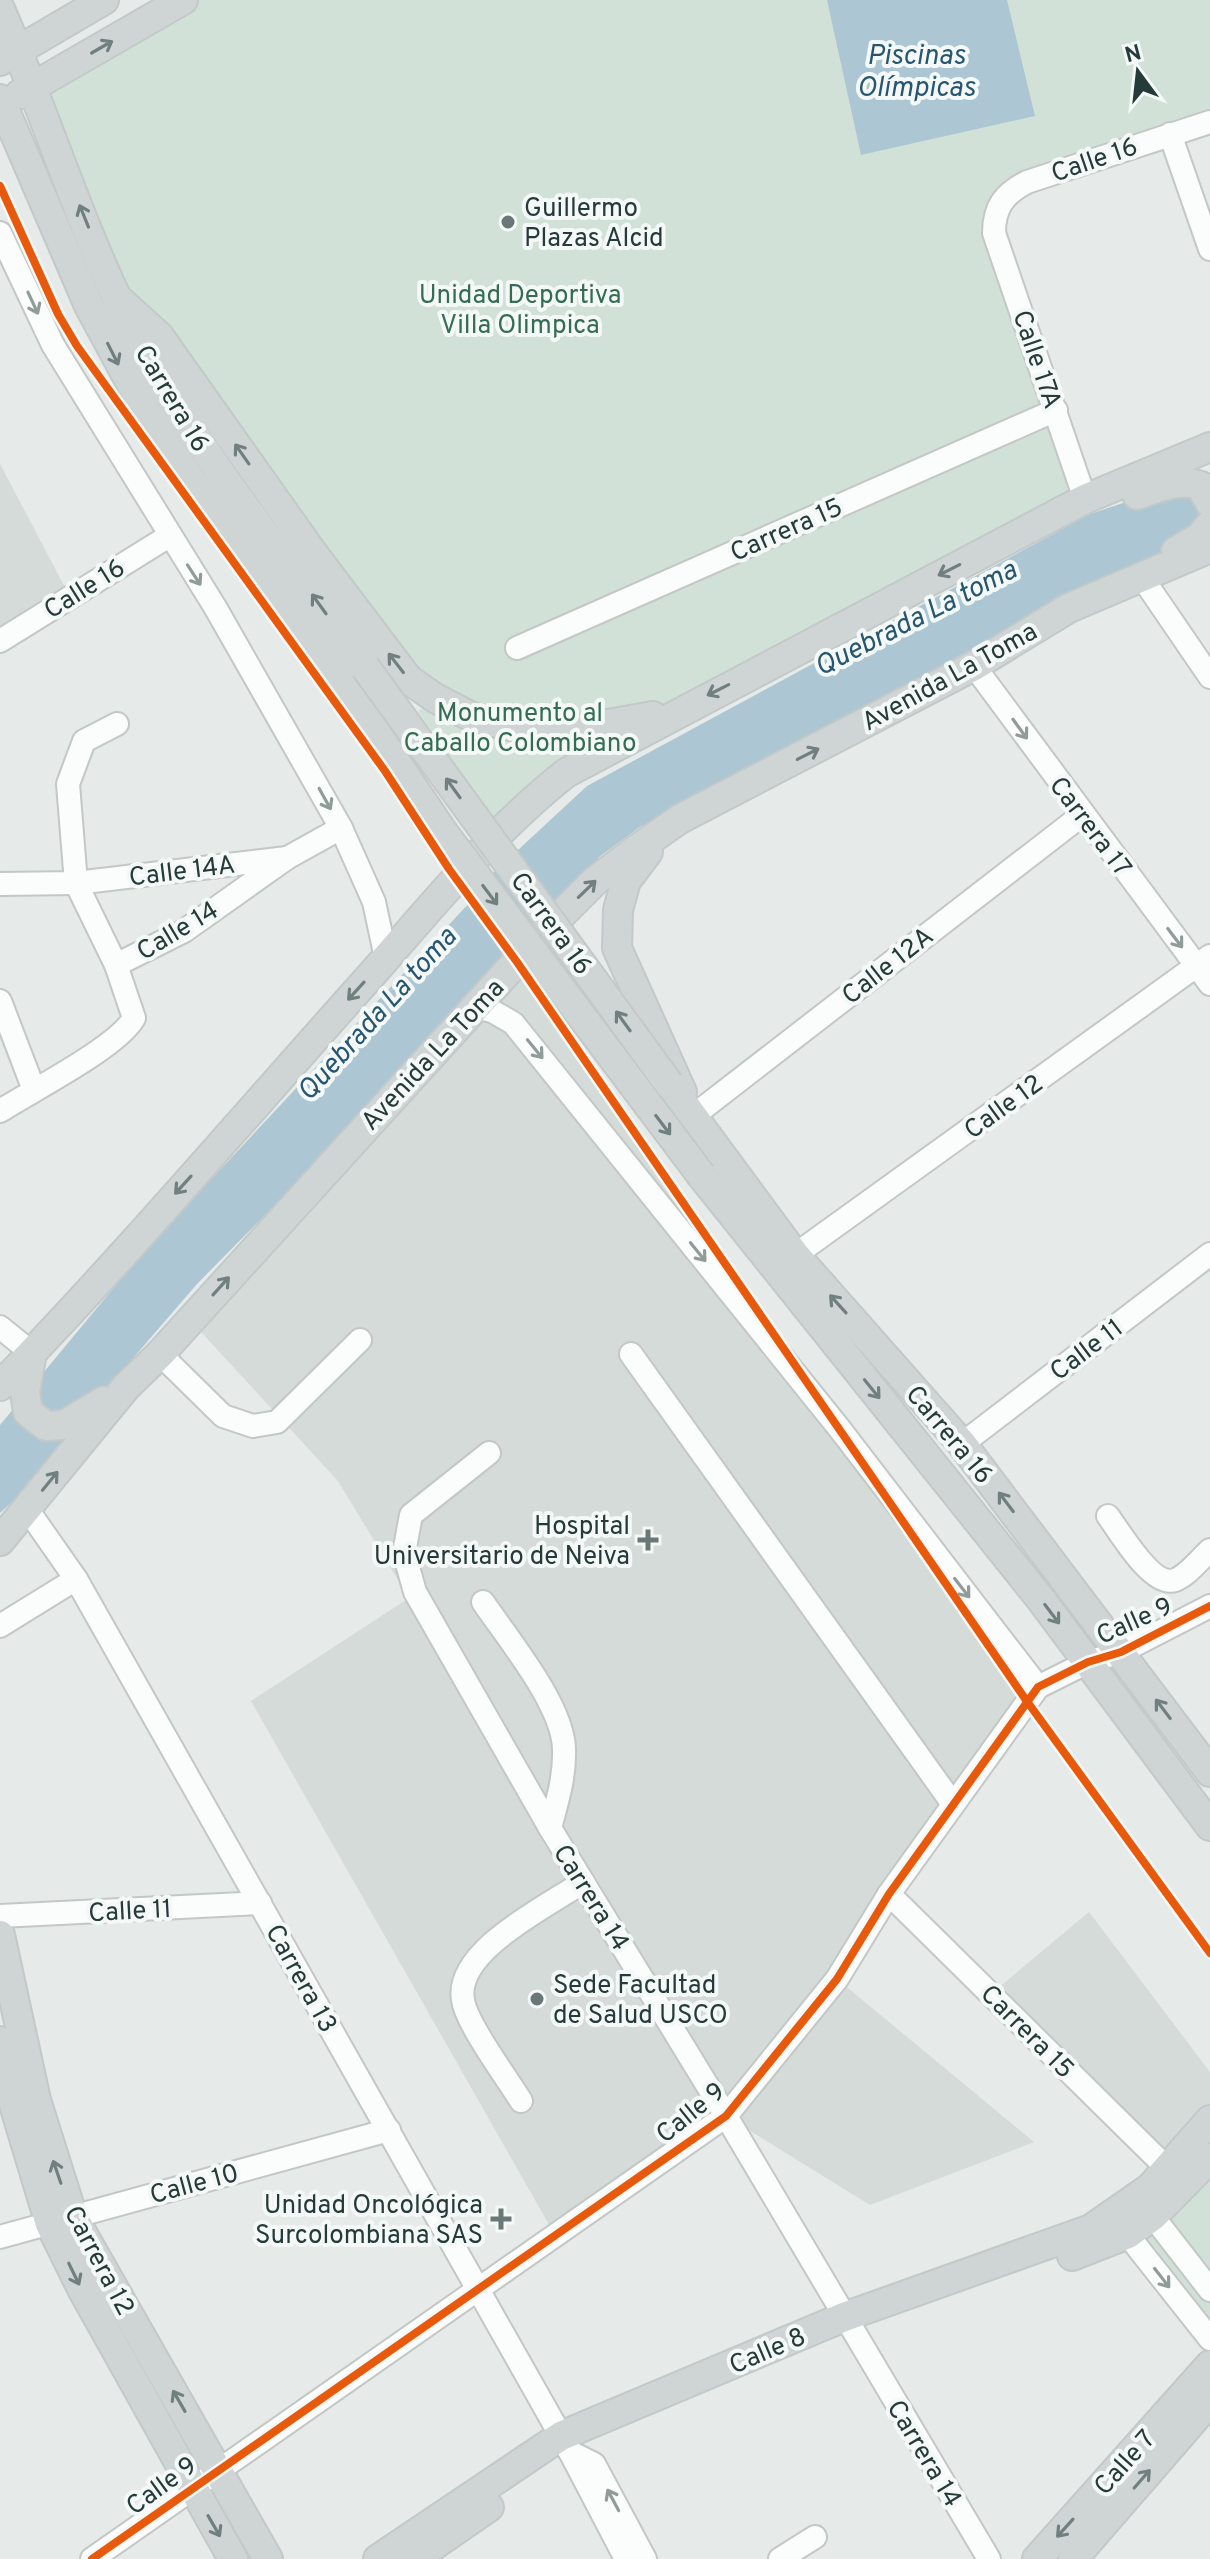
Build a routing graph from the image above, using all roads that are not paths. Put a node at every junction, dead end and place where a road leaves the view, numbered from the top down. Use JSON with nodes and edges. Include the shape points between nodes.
{"nodes":[{"id":1,"x":104,"y":0,"type":"edge"},
{"id":2,"x":183,"y":0,"type":"edge"},
{"id":3,"x":0,"y":9,"type":"edge"},
{"id":4,"x":9,"y":55,"type":"edge"},
{"id":5,"x":34,"y":85,"type":"junction"},
{"id":6,"x":1,"y":102,"type":"edge"},
{"id":7,"x":1210,"y":122,"type":"edge"},
{"id":8,"x":1170,"y":134,"type":"junction"},
{"id":9,"x":994,"y":218,"type":"joint"},
{"id":10,"x":0,"y":233,"type":"edge"},
{"id":11,"x":1210,"y":249,"type":"edge"},
{"id":12,"x":117,"y":298,"type":"junction"},
{"id":13,"x":1056,"y":410,"type":"junction"},
{"id":14,"x":1210,"y":447,"type":"edge"},
{"id":15,"x":1085,"y":499,"type":"junction"},
{"id":16,"x":1209,"y":499,"type":"edge"},
{"id":17,"x":1044,"y":524,"type":"junction"},
{"id":18,"x":1210,"y":525,"type":"edge"},
{"id":19,"x":169,"y":536,"type":"junction"},
{"id":20,"x":1210,"y":548,"type":"edge"},
{"id":21,"x":1141,"y":576,"type":"junction"},
{"id":22,"x":1069,"y":608,"type":"junction"},
{"id":23,"x":0,"y":641,"type":"edge"},
{"id":24,"x":517,"y":648,"type":"dead end"},
{"id":25,"x":974,"y":666,"type":"junction"},
{"id":26,"x":353,"y":674,"type":"junction"},
{"id":27,"x":1210,"y":677,"type":"edge"},
{"id":28,"x":677,"y":711,"type":"junction"},
{"id":29,"x":117,"y":724,"type":"dead end"},
{"id":30,"x":1082,"y":815,"type":"junction"},
{"id":31,"x":680,"y":819,"type":"junction"},
{"id":32,"x":341,"y":828,"type":"junction"},
{"id":33,"x":287,"y":858,"type":"junction"},
{"id":34,"x":76,"y":883,"type":"junction"},
{"id":35,"x":0,"y":884,"type":"edge"},
{"id":36,"x":386,"y":958,"type":"junction"},
{"id":37,"x":116,"y":965,"type":"junction"},
{"id":38,"x":1206,"y":969,"type":"edge"},
{"id":39,"x":0,"y":1001,"type":"edge"},
{"id":40,"x":473,"y":1007,"type":"junction"},
{"id":41,"x":34,"y":1090,"type":"junction"},
{"id":42,"x":0,"y":1111,"type":"edge"},
{"id":43,"x":692,"y":1113,"type":"junction"},
{"id":44,"x":1210,"y":1254,"type":"edge"},
{"id":45,"x":795,"y":1255,"type":"junction"},
{"id":46,"x":0,"y":1327,"type":"edge"},
{"id":47,"x":360,"y":1340,"type":"dead end"},
{"id":48,"x":32,"y":1353,"type":"junction"},
{"id":49,"x":160,"y":1354,"type":"junction"},
{"id":50,"x":631,"y":1354,"type":"dead end"},
{"id":51,"x":0,"y":1386,"type":"edge"},
{"id":52,"x":126,"y":1387,"type":"junction"},
{"id":53,"x":962,"y":1444,"type":"junction"},
{"id":54,"x":489,"y":1453,"type":"dead end"},
{"id":55,"x":27,"y":1509,"type":"junction"},
{"id":56,"x":1108,"y":1516,"type":"dead end"},
{"id":57,"x":0,"y":1541,"type":"edge"},
{"id":58,"x":1210,"y":1550,"type":"edge"},
{"id":59,"x":76,"y":1579,"type":"junction"},
{"id":60,"x":483,"y":1602,"type":"dead end"},
{"id":61,"x":1210,"y":1606,"type":"edge"},
{"id":62,"x":0,"y":1626,"type":"edge"},
{"id":63,"x":1121,"y":1652,"type":"junction"},
{"id":64,"x":1088,"y":1662,"type":"junction"},
{"id":65,"x":1038,"y":1687,"type":"junction"},
{"id":66,"x":1210,"y":1772,"type":"edge"},
{"id":67,"x":953,"y":1804,"type":"junction"},
{"id":68,"x":1210,"y":1826,"type":"edge"},
{"id":69,"x":550,"y":1828,"type":"junction"},
{"id":70,"x":583,"y":1882,"type":"junction"},
{"id":71,"x":889,"y":1894,"type":"junction"},
{"id":72,"x":260,"y":1903,"type":"junction"},
{"id":73,"x":0,"y":1916,"type":"edge"},
{"id":74,"x":0,"y":1935,"type":"edge"},
{"id":75,"x":0,"y":2041,"type":"edge"},
{"id":76,"x":521,"y":2101,"type":"dead end"},
{"id":77,"x":726,"y":2116,"type":"junction"},
{"id":78,"x":1210,"y":2120,"type":"edge"},
{"id":79,"x":389,"y":2130,"type":"junction"},
{"id":80,"x":1210,"y":2158,"type":"edge"},
{"id":81,"x":1176,"y":2177,"type":"junction"},
{"id":82,"x":1146,"y":2207,"type":"junction"},
{"id":83,"x":61,"y":2220,"type":"junction"},
{"id":84,"x":1121,"y":2225,"type":"junction"},
{"id":85,"x":0,"y":2237,"type":"edge"},
{"id":86,"x":479,"y":2289,"type":"junction"},
{"id":87,"x":1210,"y":2290,"type":"edge"},
{"id":88,"x":849,"y":2326,"type":"junction"},
{"id":89,"x":1210,"y":2339,"type":"edge"},
{"id":90,"x":1210,"y":2365,"type":"edge"},
{"id":91,"x":1210,"y":2401,"type":"edge"},
{"id":92,"x":566,"y":2444,"type":"junction"},
{"id":93,"x":218,"y":2469,"type":"junction"},
{"id":94,"x":192,"y":2488,"type":"junction"},
{"id":95,"x":815,"y":2537,"type":"dead end"},
{"id":96,"x":92,"y":2559,"type":"edge"},
{"id":97,"x":233,"y":2559,"type":"edge"},
{"id":98,"x":268,"y":2559,"type":"edge"},
{"id":99,"x":378,"y":2559,"type":"edge"},
{"id":100,"x":414,"y":2559,"type":"edge"},
{"id":101,"x":626,"y":2559,"type":"edge"},
{"id":102,"x":645,"y":2559,"type":"edge"},
{"id":103,"x":780,"y":2559,"type":"edge"},
{"id":104,"x":989,"y":2559,"type":"edge"},
{"id":105,"x":1037,"y":2559,"type":"edge"},
{"id":106,"x":1073,"y":2559,"type":"edge"}],
"edges":[{"from":1,"to":4,"type":"main road"},
{"from":5,"to":2,"type":"main road","one_way":true},
{"from":3,"to":4,"type":"main road","name":"Carrera 16"},
{"from":4,"to":5,"type":"main road","name":"Carrera 16"},
{"from":5,"to":6,"type":"main road"},
{"from":12,"to":5,"type":"main road","name":"Carrera 16","one_way":true},
{"from":6,"to":26,"type":"main road","name":"Carrera 16","one_way":true,"via":[[89,306],[147,413],[188,476]]},
{"from":7,"to":8,"type":"street","name":"Calle 16"},
{"from":8,"to":9,"type":"street","name":"Calle 16","via":[[1027,182],[1009,191]]},
{"from":8,"to":11,"type":"street"},
{"from":9,"to":13,"type":"street","name":"Calle 17A","via":[[994,233]]},
{"from":10,"to":19,"type":"street","one_way":true,"via":[[53,345]]},
{"from":26,"to":12,"type":"main road","name":"Carrera 16","one_way":true,"via":[[210,459]]},
{"from":28,"to":12,"type":"main road","one_way":true,"via":[[580,729],[509,726],[472,717],[408,679],[159,336]]},
{"from":13,"to":15,"type":"street","name":"Calle 17A"},
{"from":13,"to":24,"type":"street","name":"Carrera 15"},
{"from":14,"to":15,"type":"main road"},
{"from":15,"to":17,"type":"main road"},
{"from":16,"to":17,"type":"main road","via":[[1201,486],[1184,481]]},
{"from":17,"to":28,"type":"main road","one_way":true},
{"from":18,"to":22,"type":"main road","via":[[1200,537]]},
{"from":19,"to":23,"type":"street","name":"Calle 16"},
{"from":19,"to":32,"type":"street","one_way":true},
{"from":20,"to":21,"type":"main road","name":"Avenida La Toma"},
{"from":21,"to":22,"type":"main road","name":"Avenida La Toma"},
{"from":21,"to":27,"type":"street"},
{"from":22,"to":25,"type":"main road","name":"Avenida La Toma"},
{"from":25,"to":30,"type":"street","name":"Carrera 17","one_way":true},
{"from":31,"to":25,"type":"main road","name":"Avenida La Toma","one_way":true},
{"from":43,"to":26,"type":"main road","name":"Carrera 16","one_way":true,"bridge":true},
{"from":26,"to":64,"type":"main road","name":"Carrera 16","one_way":true,"bridge":true,"via":[[443,832],[701,1175]]},
{"from":28,"to":36,"type":"main road","via":[[566,773],[517,811]]},
{"from":29,"to":34,"type":"street","via":[[84,741],[68,784]]},
{"from":30,"to":38,"type":"street","name":"Carrera 17","one_way":true},
{"from":30,"to":43,"type":"street","name":"Calle 12A"},
{"from":40,"to":31,"type":"main road","name":"Avenida La Toma","one_way":true,"via":[[595,881]]},
{"from":31,"to":43,"type":"main road","via":[[626,881],[618,910],[617,948]]},
{"from":32,"to":33,"type":"street","name":"Calle 14"},
{"from":32,"to":36,"type":"street","via":[[374,902]]},
{"from":33,"to":34,"type":"street","name":"Calle 14A"},
{"from":33,"to":37,"type":"street","name":"Calle 14","via":[[184,931]]},
{"from":34,"to":35,"type":"street","name":"Calle 14A"},
{"from":34,"to":37,"type":"street"},
{"from":36,"to":48,"type":"main road","one_way":true},
{"from":37,"to":41,"type":"street","name":"Calle 14","via":[[132,1003],[129,1028]]},
{"from":38,"to":45,"type":"street","name":"Calle 12"},
{"from":39,"to":41,"type":"street"},
{"from":49,"to":40,"type":"main road","name":"Avenida La Toma","one_way":true},
{"from":40,"to":65,"type":"street","one_way":true,"via":[[513,1023],[839,1428]]},
{"from":41,"to":42,"type":"street","name":"Calle 14"},
{"from":43,"to":45,"type":"main road","name":"Carrera 16"},
{"from":44,"to":53,"type":"street","name":"Calle 11"},
{"from":53,"to":45,"type":"main road","name":"Carrera 16","one_way":true},
{"from":46,"to":48,"type":"street"},
{"from":47,"to":49,"type":"street","via":[[277,1422],[253,1426],[223,1416]]},
{"from":48,"to":51,"type":"main road"},
{"from":48,"to":52,"type":"main road","via":[[26,1402],[28,1412],[46,1426],[64,1425]]},
{"from":49,"to":52,"type":"main road","name":"Avenida La Toma"},
{"from":50,"to":67,"type":"street"},
{"from":55,"to":52,"type":"main road","name":"Avenida La Toma","one_way":true},
{"from":63,"to":53,"type":"main road","name":"Carrera 16","one_way":true},
{"from":54,"to":69,"type":"street","name":"Carrera 14","via":[[411,1515],[404,1553],[415,1592]]},
{"from":55,"to":57,"type":"main road","name":"Avenida La Toma"},
{"from":55,"to":59,"type":"street","name":"Carrera 13"},
{"from":56,"to":58,"type":"street","via":[[1151,1573],[1163,1580],[1176,1580]]},
{"from":59,"to":62,"type":"street"},
{"from":59,"to":72,"type":"street","name":"Carrera 13"},
{"from":60,"to":69,"type":"street","via":[[546,1695],[564,1744],[564,1779]]},
{"from":61,"to":63,"type":"street","name":"Calle 9"},
{"from":63,"to":64,"type":"street","name":"Calle 9"},
{"from":66,"to":63,"type":"main road","name":"Carrera 16","one_way":true},
{"from":64,"to":65,"type":"street","name":"Calle 9"},
{"from":64,"to":68,"type":"main road","name":"Carrera 16"},
{"from":65,"to":67,"type":"street","name":"Calle 9"},
{"from":67,"to":71,"type":"street","name":"Calle 9"},
{"from":69,"to":70,"type":"street","name":"Carrera 14"},
{"from":70,"to":76,"type":"street","via":[[479,1952],[463,1979],[463,2001]]},
{"from":70,"to":77,"type":"street","name":"Carrera 14"},
{"from":71,"to":77,"type":"street","name":"Calle 9","via":[[837,1979]]},
{"from":71,"to":81,"type":"street","name":"Carrera 15"},
{"from":72,"to":73,"type":"street","name":"Calle 11"},
{"from":72,"to":79,"type":"street","name":"Carrera 13"},
{"from":83,"to":74,"type":"main road","name":"Carrera 12","one_way":true},
{"from":75,"to":83,"type":"main road","name":"Carrera 12","via":[[26,2150]]},
{"from":77,"to":86,"type":"street","name":"Calle 9"},
{"from":77,"to":88,"type":"street","name":"Carrera 14"},
{"from":78,"to":81,"type":"main road"},
{"from":79,"to":83,"type":"street","name":"Calle 10"},
{"from":79,"to":86,"type":"street","name":"Carrera 13"},
{"from":80,"to":81,"type":"main road"},
{"from":81,"to":82,"type":"main road"},
{"from":82,"to":84,"type":"main road","name":"Calle 8"},
{"from":82,"to":87,"type":"street"},
{"from":83,"to":85,"type":"street","name":"Calle 10"},
{"from":93,"to":83,"type":"main road","name":"Carrera 12","one_way":true},
{"from":83,"to":94,"type":"main road","name":"Carrera 12","one_way":true,"via":[[82,2289]]},
{"from":84,"to":88,"type":"main road","name":"Calle 8"},
{"from":84,"to":89,"type":"street","one_way":true},
{"from":86,"to":92,"type":"street","name":"Carrera 13"},
{"from":86,"to":93,"type":"street","name":"Calle 9"},
{"from":88,"to":92,"type":"main road","name":"Calle 8"},
{"from":88,"to":104,"type":"street","name":"Carrera 14"},
{"from":90,"to":105,"type":"main road","name":"Calle 7","one_way":true},
{"from":106,"to":91,"type":"main road","name":"Calle 7","one_way":true},
{"from":92,"to":99,"type":"main road","name":"Calle 8"},
{"from":92,"to":100,"type":"main road","name":"Calle 8"},
{"from":92,"to":101,"type":"street","name":"Carrera 13"},
{"from":102,"to":92,"type":"street","name":"Carrera 13","one_way":true,"via":[[594,2464]]},
{"from":93,"to":94,"type":"street","name":"Calle 9"},
{"from":93,"to":98,"type":"main road","name":"Carrera 12"},
{"from":94,"to":96,"type":"street","name":"Calle 9"},
{"from":94,"to":97,"type":"main road","name":"Carrera 12","one_way":true},
{"from":95,"to":103,"type":"street"}]}
